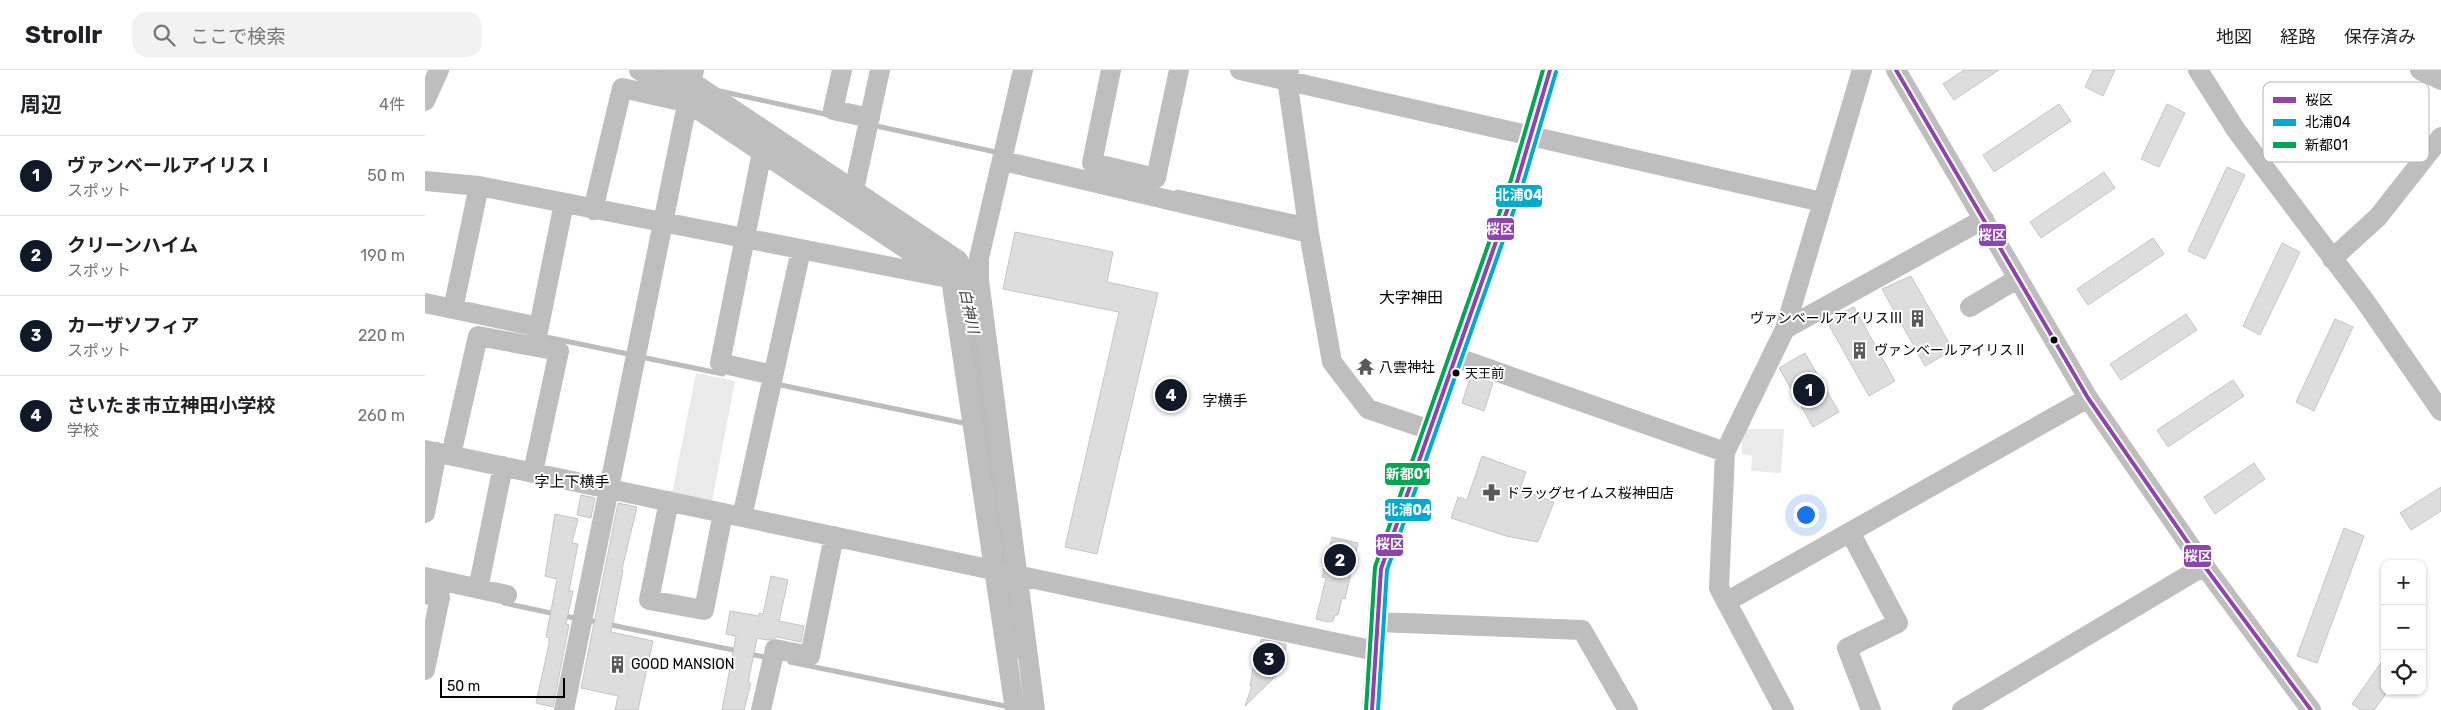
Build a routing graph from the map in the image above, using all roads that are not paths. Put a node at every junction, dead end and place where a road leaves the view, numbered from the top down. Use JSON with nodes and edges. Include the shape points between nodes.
{"nodes":[{"id":1,"x":439,"y":70,"type":"edge"},
{"id":2,"x":639,"y":70,"type":"edge"},
{"id":3,"x":674,"y":70,"type":"edge"},
{"id":4,"x":842,"y":70,"type":"edge"},
{"id":5,"x":880,"y":70,"type":"edge"},
{"id":6,"x":1023,"y":70,"type":"edge"},
{"id":7,"x":1111,"y":70,"type":"edge"},
{"id":8,"x":1179,"y":70,"type":"edge"},
{"id":9,"x":1240,"y":70,"type":"edge"},
{"id":10,"x":1550,"y":70,"type":"edge"},
{"id":11,"x":1862,"y":70,"type":"edge"},
{"id":12,"x":1896,"y":70,"type":"edge"},
{"id":13,"x":2197,"y":70,"type":"edge"},
{"id":14,"x":2420,"y":70,"type":"edge"},
{"id":15,"x":1288,"y":75,"type":"edge"},
{"id":16,"x":693,"y":76,"type":"edge"},
{"id":17,"x":2441,"y":80,"type":"edge"},
{"id":18,"x":425,"y":101,"type":"edge"},
{"id":19,"x":688,"y":102,"type":"junction"},
{"id":20,"x":869,"y":118,"type":"junction"},
{"id":21,"x":1531,"y":135,"type":"junction"},
{"id":22,"x":2441,"y":137,"type":"edge"},
{"id":23,"x":762,"y":152,"type":"junction"},
{"id":24,"x":2429,"y":152,"type":"edge"},
{"id":25,"x":1003,"y":161,"type":"junction"},
{"id":26,"x":2422,"y":162,"type":"edge"},
{"id":27,"x":425,"y":180,"type":"edge"},
{"id":28,"x":479,"y":186,"type":"junction"},
{"id":29,"x":854,"y":190,"type":"junction"},
{"id":30,"x":1822,"y":202,"type":"junction"},
{"id":31,"x":564,"y":204,"type":"junction"},
{"id":32,"x":593,"y":210,"type":"junction"},
{"id":33,"x":1984,"y":219,"type":"junction"},
{"id":34,"x":663,"y":224,"type":"junction"},
{"id":35,"x":1309,"y":233,"type":"junction"},
{"id":36,"x":745,"y":240,"type":"junction"},
{"id":37,"x":801,"y":250,"type":"junction"},
{"id":38,"x":2332,"y":259,"type":"junction"},
{"id":39,"x":966,"y":279,"type":"junction"},
{"id":40,"x":2017,"y":279,"type":"junction"},
{"id":41,"x":425,"y":303,"type":"edge"},
{"id":42,"x":1970,"y":307,"type":"dead end"},
{"id":43,"x":453,"y":309,"type":"junction"},
{"id":44,"x":539,"y":327,"type":"junction"},
{"id":45,"x":1785,"y":330,"type":"junction"},
{"id":46,"x":535,"y":346,"type":"junction"},
{"id":47,"x":1455,"y":358,"type":"junction"},
{"id":48,"x":773,"y":376,"type":"junction"},
{"id":49,"x":2087,"y":398,"type":"junction"},
{"id":50,"x":2441,"y":412,"type":"edge"},
{"id":51,"x":1430,"y":430,"type":"junction"},
{"id":52,"x":438,"y":452,"type":"edge"},
{"id":53,"x":1725,"y":452,"type":"junction"},
{"id":54,"x":503,"y":466,"type":"junction"},
{"id":55,"x":533,"y":472,"type":"junction"},
{"id":56,"x":609,"y":489,"type":"junction"},
{"id":57,"x":669,"y":501,"type":"junction"},
{"id":58,"x":425,"y":513,"type":"edge"},
{"id":59,"x":733,"y":515,"type":"junction"},
{"id":60,"x":1850,"y":532,"type":"junction"},
{"id":61,"x":834,"y":536,"type":"junction"},
{"id":62,"x":2204,"y":566,"type":"junction"},
{"id":63,"x":993,"y":570,"type":"junction"},
{"id":64,"x":1017,"y":575,"type":"junction"},
{"id":65,"x":425,"y":577,"type":"edge"},
{"id":66,"x":478,"y":589,"type":"junction"},
{"id":67,"x":425,"y":594,"type":"edge"},
{"id":68,"x":507,"y":596,"type":"dead end"},
{"id":69,"x":1726,"y":602,"type":"junction"},
{"id":70,"x":1378,"y":622,"type":"junction"},
{"id":71,"x":1376,"y":651,"type":"junction"},
{"id":72,"x":425,"y":670,"type":"edge"},
{"id":73,"x":564,"y":710,"type":"edge"},
{"id":74,"x":761,"y":710,"type":"edge"},
{"id":75,"x":1015,"y":710,"type":"edge"},
{"id":76,"x":1035,"y":710,"type":"edge"},
{"id":77,"x":1373,"y":710,"type":"edge"},
{"id":78,"x":1628,"y":710,"type":"edge"},
{"id":79,"x":1784,"y":710,"type":"edge"},
{"id":80,"x":1871,"y":710,"type":"edge"},
{"id":81,"x":1962,"y":710,"type":"edge"},
{"id":82,"x":2311,"y":710,"type":"edge"}],
"edges":[{"from":1,"to":18,"type":"street"},
{"from":2,"to":19,"type":"street"},
{"from":3,"to":16,"type":"street"},
{"from":4,"to":20,"type":"street","via":[[833,110]]},
{"from":5,"to":20,"type":"street"},
{"from":6,"to":25,"type":"street"},
{"from":7,"to":8,"type":"street","via":[[1092,164],[1156,178]]},
{"from":9,"to":15,"type":"street"},
{"from":10,"to":21,"type":"street"},
{"from":11,"to":30,"type":"street"},
{"from":12,"to":33,"type":"street"},
{"from":13,"to":38,"type":"street","via":[[2236,130]]},
{"from":14,"to":17,"type":"street"},
{"from":15,"to":21,"type":"street"},
{"from":15,"to":35,"type":"street"},
{"from":16,"to":19,"type":"street"},
{"from":16,"to":29,"type":"street"},
{"from":19,"to":23,"type":"street"},
{"from":19,"to":32,"type":"street","via":[[622,88]]},
{"from":19,"to":34,"type":"street"},
{"from":20,"to":29,"type":"street"},
{"from":21,"to":30,"type":"street"},
{"from":21,"to":47,"type":"street"},
{"from":22,"to":24,"type":"street"},
{"from":23,"to":36,"type":"street"},
{"from":23,"to":39,"type":"street"},
{"from":25,"to":35,"type":"street"},
{"from":25,"to":39,"type":"street","via":[[979,258]]},
{"from":26,"to":38,"type":"street","via":[[2379,217]]},
{"from":27,"to":28,"type":"street"},
{"from":28,"to":31,"type":"street"},
{"from":28,"to":43,"type":"street"},
{"from":29,"to":39,"type":"street","via":[[958,260]]},
{"from":30,"to":45,"type":"street"},
{"from":31,"to":32,"type":"street"},
{"from":31,"to":44,"type":"street"},
{"from":32,"to":34,"type":"street"},
{"from":33,"to":40,"type":"street"},
{"from":33,"to":45,"type":"street"},
{"from":34,"to":36,"type":"street"},
{"from":34,"to":56,"type":"street"},
{"from":35,"to":51,"type":"street","via":[[1332,362],[1368,409]]},
{"from":36,"to":37,"type":"street"},
{"from":36,"to":48,"type":"street","via":[[720,363]]},
{"from":37,"to":39,"type":"street"},
{"from":37,"to":48,"type":"street"},
{"from":38,"to":50,"type":"street","via":[[2365,301]]},
{"from":39,"to":63,"type":"street"},
{"from":39,"to":64,"type":"street"},
{"from":40,"to":42,"type":"street"},
{"from":40,"to":49,"type":"street"},
{"from":41,"to":43,"type":"street"},
{"from":43,"to":44,"type":"street"},
{"from":44,"to":46,"type":"street"},
{"from":45,"to":53,"type":"street"},
{"from":46,"to":52,"type":"street","via":[[478,336]]},
{"from":46,"to":55,"type":"street","via":[[559,351]]},
{"from":47,"to":51,"type":"street"},
{"from":47,"to":53,"type":"street"},
{"from":48,"to":59,"type":"street"},
{"from":49,"to":60,"type":"street"},
{"from":49,"to":62,"type":"street"},
{"from":51,"to":70,"type":"street","via":[[1381,569]]},
{"from":52,"to":54,"type":"street"},
{"from":52,"to":58,"type":"street"},
{"from":53,"to":69,"type":"street","via":[[1719,588]]},
{"from":54,"to":55,"type":"street"},
{"from":54,"to":66,"type":"street"},
{"from":55,"to":56,"type":"street"},
{"from":56,"to":57,"type":"street"},
{"from":56,"to":73,"type":"street"},
{"from":57,"to":59,"type":"street"},
{"from":57,"to":59,"type":"street","via":[[649,600],[704,610]]},
{"from":59,"to":61,"type":"street"},
{"from":60,"to":69,"type":"street"},
{"from":60,"to":80,"type":"street","via":[[1898,623],[1847,648]]},
{"from":61,"to":63,"type":"street"},
{"from":61,"to":74,"type":"street","via":[[810,656],[775,649]]},
{"from":62,"to":81,"type":"street"},
{"from":62,"to":82,"type":"street"},
{"from":63,"to":64,"type":"street"},
{"from":63,"to":75,"type":"street"},
{"from":64,"to":71,"type":"street"},
{"from":64,"to":76,"type":"street"},
{"from":65,"to":66,"type":"street"},
{"from":66,"to":68,"type":"street"},
{"from":67,"to":72,"type":"street","via":[[440,597]]},
{"from":69,"to":79,"type":"street"},
{"from":70,"to":71,"type":"street"},
{"from":70,"to":78,"type":"street","via":[[1582,630]]},
{"from":71,"to":77,"type":"street"}]}
